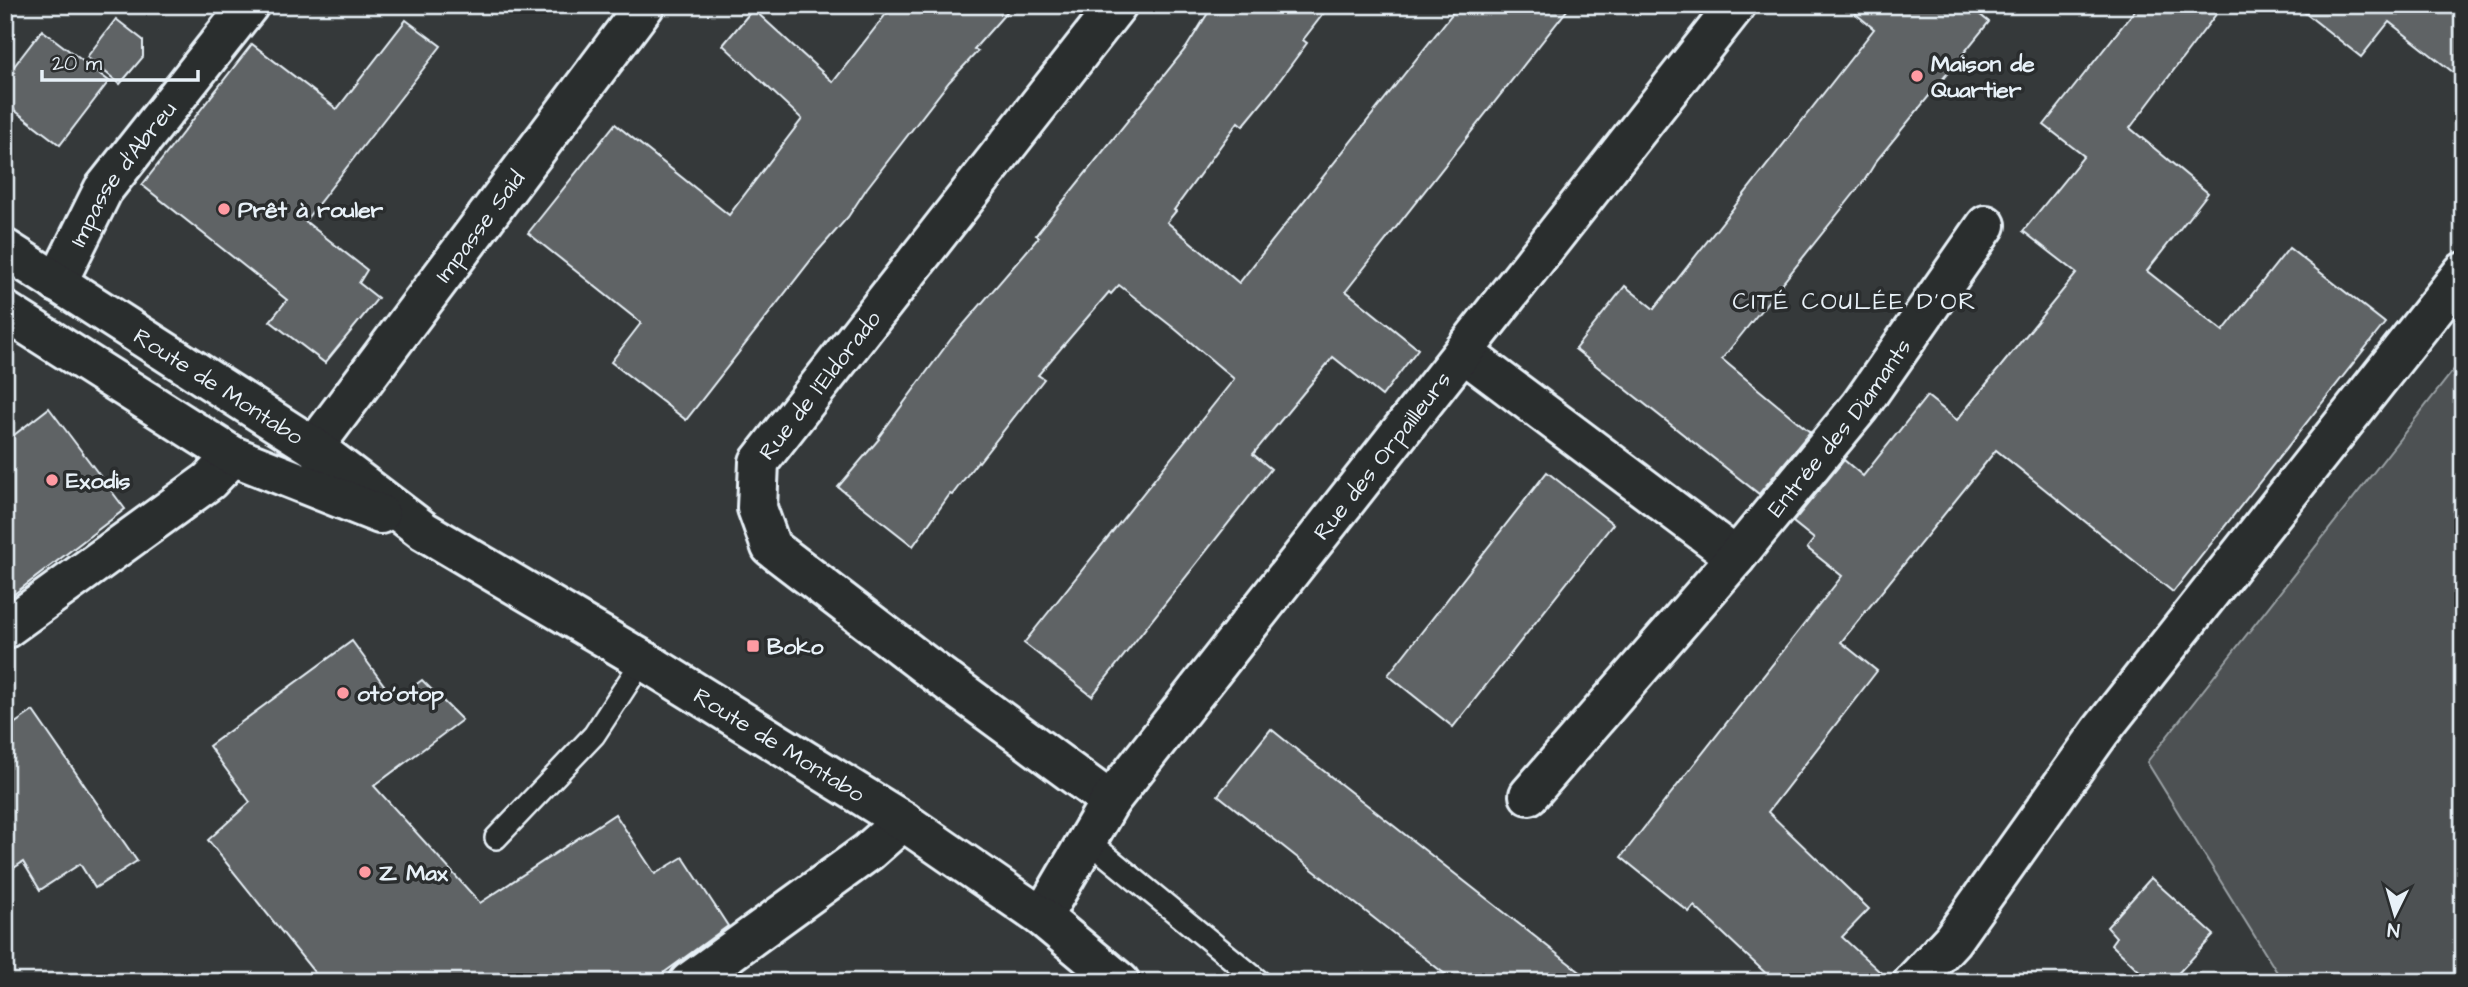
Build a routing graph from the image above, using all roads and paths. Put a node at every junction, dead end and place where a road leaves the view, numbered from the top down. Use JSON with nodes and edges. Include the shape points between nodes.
{"nodes":[{"id":1,"x":249,"y":5,"type":"edge"},
{"id":2,"x":645,"y":5,"type":"edge"},
{"id":3,"x":1117,"y":5,"type":"edge"},
{"id":4,"x":1736,"y":5,"type":"edge"},
{"id":5,"x":1986,"y":225,"type":"dead end"},
{"id":6,"x":5,"y":250,"type":"edge"},
{"id":7,"x":2463,"y":272,"type":"edge"},
{"id":8,"x":57,"y":282,"type":"junction"},
{"id":9,"x":5,"y":311,"type":"edge"},
{"id":10,"x":1464,"y":353,"type":"junction"},
{"id":11,"x":314,"y":447,"type":"junction"},
{"id":12,"x":233,"y":456,"type":"junction"},
{"id":13,"x":424,"y":531,"type":"junction"},
{"id":14,"x":1736,"y":557,"type":"junction"},
{"id":15,"x":5,"y":629,"type":"edge"},
{"id":16,"x":643,"y":660,"type":"junction"},
{"id":17,"x":1529,"y":795,"type":"dead end"},
{"id":18,"x":1110,"y":801,"type":"junction"},
{"id":19,"x":904,"y":821,"type":"junction"},
{"id":20,"x":496,"y":838,"type":"dead end"},
{"id":21,"x":1087,"y":840,"type":"junction"},
{"id":22,"x":1042,"y":917,"type":"junction"},
{"id":23,"x":689,"y":982,"type":"edge"},
{"id":24,"x":1120,"y":982,"type":"edge"},
{"id":25,"x":1260,"y":982,"type":"edge"},
{"id":26,"x":1913,"y":982,"type":"edge"}],
"edges":[{"from":1,"to":8,"type":"street","name":"Impasse d'Abreu","via":[[103,190]]},
{"from":2,"to":11,"type":"street","name":"Impasse Said"},
{"from":3,"to":18,"type":"street","name":"Rue de l'Eldorado","via":[[759,462],[757,508],[771,547]]},
{"from":4,"to":10,"type":"street","name":"Rue des Orpailleurs"},
{"from":5,"to":14,"type":"street","name":"Entrée des Diamants","via":[[1860,406]]},
{"from":6,"to":8,"type":"street","name":"Route de Montabo"},
{"from":7,"to":26,"type":"street","via":[[2101,732],[1952,940]]},
{"from":8,"to":11,"type":"street","name":"Route de Montabo"},
{"from":9,"to":12,"type":"street","name":"Route de Montabo"},
{"from":10,"to":14,"type":"street"},
{"from":10,"to":18,"type":"street","name":"Rue des Orpailleurs"},
{"from":11,"to":13,"type":"street","name":"Route de Montabo"},
{"from":12,"to":13,"type":"street","name":"Route de Montabo"},
{"from":12,"to":15,"type":"street","via":[[209,481]]},
{"from":13,"to":16,"type":"street","name":"Route de Montabo"},
{"from":14,"to":17,"type":"street","name":"Entrée des Diamants"},
{"from":16,"to":19,"type":"street","name":"Route de Montabo"},
{"from":16,"to":20,"type":"lane","via":[[594,736]]},
{"from":18,"to":21,"type":"street","name":"Rue des Orpailleurs"},
{"from":19,"to":22,"type":"street","name":"Route de Montabo"},
{"from":19,"to":23,"type":"street"},
{"from":21,"to":22,"type":"street","name":"Rue des Orpailleurs"},
{"from":21,"to":25,"type":"lane"},
{"from":22,"to":24,"type":"street","name":"Route de Montabo"}]}
